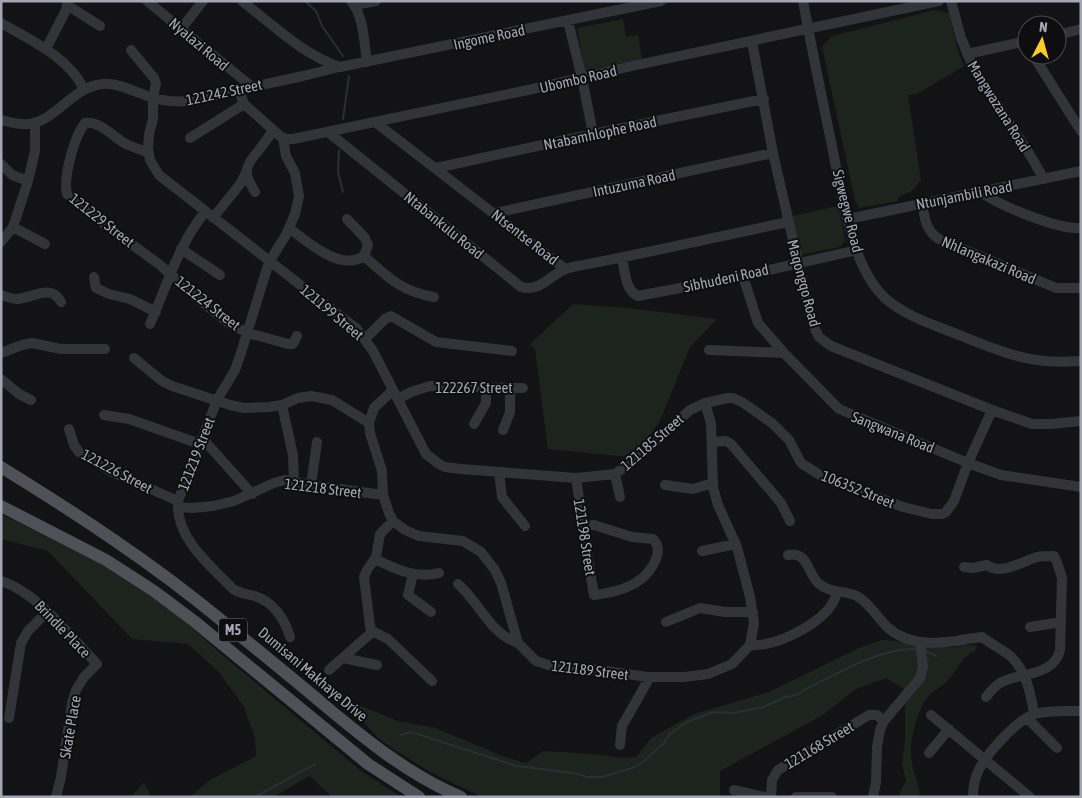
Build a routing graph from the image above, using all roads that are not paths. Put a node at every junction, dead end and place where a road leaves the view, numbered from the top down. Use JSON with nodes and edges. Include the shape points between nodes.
{"nodes":[{"id":1,"x":146,"y":1,"type":"edge"},
{"id":2,"x":203,"y":1,"type":"edge"},
{"id":3,"x":242,"y":1,"type":"edge"},
{"id":4,"x":376,"y":1,"type":"edge"},
{"id":5,"x":662,"y":1,"type":"edge"},
{"id":6,"x":803,"y":1,"type":"edge"},
{"id":7,"x":939,"y":1,"type":"edge"},
{"id":8,"x":951,"y":1,"type":"edge"},
{"id":9,"x":68,"y":3,"type":"edge"},
{"id":10,"x":353,"y":3,"type":"edge"},
{"id":11,"x":618,"y":6,"type":"edge"},
{"id":12,"x":568,"y":21,"type":"junction"},
{"id":13,"x":1,"y":23,"type":"edge"},
{"id":14,"x":100,"y":26,"type":"dead end"},
{"id":15,"x":181,"y":29,"type":"junction"},
{"id":16,"x":808,"y":29,"type":"junction"},
{"id":17,"x":1081,"y":29,"type":"edge"},
{"id":18,"x":1067,"y":32,"type":"edge"},
{"id":19,"x":752,"y":42,"type":"junction"},
{"id":20,"x":1017,"y":45,"type":"edge"},
{"id":21,"x":46,"y":50,"type":"junction"},
{"id":22,"x":131,"y":50,"type":"dead end"},
{"id":23,"x":967,"y":54,"type":"junction"},
{"id":24,"x":318,"y":58,"type":"junction"},
{"id":25,"x":367,"y":62,"type":"junction"},
{"id":26,"x":1039,"y":65,"type":"edge"},
{"id":27,"x":340,"y":67,"type":"junction"},
{"id":28,"x":317,"y":73,"type":"junction"},
{"id":29,"x":582,"y":78,"type":"junction"},
{"id":30,"x":251,"y":86,"type":"junction"},
{"id":31,"x":84,"y":89,"type":"junction"},
{"id":32,"x":239,"y":90,"type":"junction"},
{"id":33,"x":153,"y":98,"type":"junction"},
{"id":34,"x":764,"y":99,"type":"junction"},
{"id":35,"x":244,"y":104,"type":"junction"},
{"id":36,"x":1,"y":120,"type":"edge"},
{"id":37,"x":375,"y":122,"type":"junction"},
{"id":38,"x":35,"y":123,"type":"junction"},
{"id":39,"x":273,"y":130,"type":"junction"},
{"id":40,"x":1081,"y":131,"type":"edge"},
{"id":41,"x":328,"y":132,"type":"junction"},
{"id":42,"x":593,"y":134,"type":"junction"},
{"id":43,"x":190,"y":138,"type":"dead end"},
{"id":44,"x":283,"y":138,"type":"junction"},
{"id":45,"x":148,"y":152,"type":"junction"},
{"id":46,"x":773,"y":153,"type":"junction"},
{"id":47,"x":1,"y":164,"type":"edge"},
{"id":48,"x":436,"y":168,"type":"junction"},
{"id":49,"x":1081,"y":171,"type":"edge"},
{"id":50,"x":246,"y":172,"type":"junction"},
{"id":51,"x":1044,"y":179,"type":"junction"},
{"id":52,"x":28,"y":182,"type":"junction"},
{"id":53,"x":980,"y":191,"type":"junction"},
{"id":54,"x":255,"y":192,"type":"dead end"},
{"id":55,"x":922,"y":203,"type":"junction"},
{"id":56,"x":495,"y":213,"type":"junction"},
{"id":57,"x":209,"y":215,"type":"junction"},
{"id":58,"x":346,"y":219,"type":"dead end"},
{"id":59,"x":848,"y":219,"type":"junction"},
{"id":60,"x":788,"y":222,"type":"junction"},
{"id":61,"x":13,"y":227,"type":"junction"},
{"id":62,"x":289,"y":228,"type":"junction"},
{"id":63,"x":1081,"y":228,"type":"edge"},
{"id":64,"x":1,"y":242,"type":"edge"},
{"id":65,"x":45,"y":244,"type":"dead end"},
{"id":66,"x":182,"y":249,"type":"junction"},
{"id":67,"x":857,"y":250,"type":"junction"},
{"id":68,"x":364,"y":256,"type":"junction"},
{"id":69,"x":622,"y":258,"type":"junction"},
{"id":70,"x":269,"y":262,"type":"junction"},
{"id":71,"x":798,"y":263,"type":"junction"},
{"id":72,"x":564,"y":268,"type":"junction"},
{"id":73,"x":171,"y":274,"type":"junction"},
{"id":74,"x":220,"y":275,"type":"dead end"},
{"id":75,"x":94,"y":276,"type":"dead end"},
{"id":76,"x":743,"y":276,"type":"junction"},
{"id":77,"x":1081,"y":288,"type":"edge"},
{"id":78,"x":1,"y":296,"type":"edge"},
{"id":79,"x":434,"y":296,"type":"dead end"},
{"id":80,"x":61,"y":302,"type":"dead end"},
{"id":81,"x":156,"y":312,"type":"junction"},
{"id":82,"x":150,"y":324,"type":"dead end"},
{"id":83,"x":248,"y":333,"type":"junction"},
{"id":84,"x":297,"y":336,"type":"dead end"},
{"id":85,"x":366,"y":339,"type":"junction"},
{"id":86,"x":105,"y":349,"type":"dead end"},
{"id":87,"x":709,"y":350,"type":"dead end"},
{"id":88,"x":512,"y":351,"type":"dead end"},
{"id":89,"x":1,"y":353,"type":"edge"},
{"id":90,"x":784,"y":353,"type":"junction"},
{"id":91,"x":134,"y":358,"type":"dead end"},
{"id":92,"x":1081,"y":361,"type":"edge"},
{"id":93,"x":1,"y":379,"type":"edge"},
{"id":94,"x":486,"y":387,"type":"junction"},
{"id":95,"x":510,"y":387,"type":"junction"},
{"id":96,"x":523,"y":388,"type":"dead end"},
{"id":97,"x":396,"y":395,"type":"junction"},
{"id":98,"x":31,"y":400,"type":"dead end"},
{"id":99,"x":216,"y":400,"type":"junction"},
{"id":100,"x":705,"y":403,"type":"junction"},
{"id":101,"x":282,"y":405,"type":"junction"},
{"id":102,"x":690,"y":410,"type":"joint"},
{"id":103,"x":992,"y":410,"type":"junction"},
{"id":104,"x":104,"y":415,"type":"dead end"},
{"id":105,"x":1081,"y":421,"type":"edge"},
{"id":106,"x":369,"y":423,"type":"junction"},
{"id":107,"x":474,"y":424,"type":"dead end"},
{"id":108,"x":69,"y":429,"type":"dead end"},
{"id":109,"x":503,"y":430,"type":"dead end"},
{"id":110,"x":201,"y":441,"type":"junction"},
{"id":111,"x":317,"y":442,"type":"dead end"},
{"id":112,"x":712,"y":442,"type":"junction"},
{"id":113,"x":968,"y":463,"type":"junction"},
{"id":114,"x":1,"y":467,"type":"edge"},
{"id":115,"x":499,"y":472,"type":"junction"},
{"id":116,"x":615,"y":474,"type":"junction"},
{"id":117,"x":576,"y":478,"type":"junction"},
{"id":118,"x":294,"y":482,"type":"junction"},
{"id":119,"x":713,"y":483,"type":"junction"},
{"id":120,"x":311,"y":485,"type":"junction"},
{"id":121,"x":665,"y":486,"type":"dead end"},
{"id":122,"x":1081,"y":487,"type":"edge"},
{"id":123,"x":252,"y":494,"type":"junction"},
{"id":124,"x":383,"y":495,"type":"junction"},
{"id":125,"x":620,"y":496,"type":"dead end"},
{"id":126,"x":178,"y":504,"type":"junction"},
{"id":127,"x":1,"y":506,"type":"edge"},
{"id":128,"x":790,"y":520,"type":"dead end"},
{"id":129,"x":394,"y":521,"type":"junction"},
{"id":130,"x":526,"y":526,"type":"dead end"},
{"id":131,"x":583,"y":526,"type":"junction"},
{"id":132,"x":736,"y":544,"type":"junction"},
{"id":133,"x":702,"y":551,"type":"dead end"},
{"id":134,"x":788,"y":555,"type":"dead end"},
{"id":135,"x":375,"y":559,"type":"junction"},
{"id":136,"x":964,"y":567,"type":"dead end"},
{"id":137,"x":439,"y":573,"type":"dead end"},
{"id":138,"x":413,"y":574,"type":"junction"},
{"id":139,"x":1,"y":581,"type":"edge"},
{"id":140,"x":458,"y":584,"type":"dead end"},
{"id":141,"x":837,"y":593,"type":"junction"},
{"id":142,"x":47,"y":612,"type":"junction"},
{"id":143,"x":431,"y":612,"type":"dead end"},
{"id":144,"x":752,"y":612,"type":"junction"},
{"id":145,"x":666,"y":622,"type":"dead end"},
{"id":146,"x":1061,"y":622,"type":"junction"},
{"id":147,"x":1030,"y":627,"type":"dead end"},
{"id":148,"x":372,"y":631,"type":"junction"},
{"id":149,"x":290,"y":637,"type":"dead end"},
{"id":150,"x":965,"y":640,"type":"dead end"},
{"id":151,"x":954,"y":641,"type":"junction"},
{"id":152,"x":518,"y":643,"type":"junction"},
{"id":153,"x":920,"y":643,"type":"junction"},
{"id":154,"x":750,"y":645,"type":"junction"},
{"id":155,"x":343,"y":658,"type":"junction"},
{"id":156,"x":96,"y":664,"type":"joint"},
{"id":157,"x":377,"y":665,"type":"dead end"},
{"id":158,"x":329,"y":670,"type":"dead end"},
{"id":159,"x":1024,"y":675,"type":"junction"},
{"id":160,"x":650,"y":677,"type":"junction"},
{"id":161,"x":432,"y":681,"type":"dead end"},
{"id":162,"x":986,"y":697,"type":"dead end"},
{"id":163,"x":1081,"y":710,"type":"edge"},
{"id":164,"x":930,"y":715,"type":"dead end"},
{"id":165,"x":1031,"y":716,"type":"junction"},
{"id":166,"x":8,"y":718,"type":"dead end"},
{"id":167,"x":884,"y":721,"type":"junction"},
{"id":168,"x":948,"y":729,"type":"junction"},
{"id":169,"x":620,"y":745,"type":"dead end"},
{"id":170,"x":1057,"y":748,"type":"dead end"},
{"id":171,"x":929,"y":753,"type":"dead end"},
{"id":172,"x":985,"y":759,"type":"junction"},
{"id":173,"x":734,"y":790,"type":"dead end"},
{"id":174,"x":56,"y":797,"type":"edge"},
{"id":175,"x":419,"y":797,"type":"edge"},
{"id":176,"x":461,"y":797,"type":"edge"},
{"id":177,"x":765,"y":797,"type":"edge"},
{"id":178,"x":771,"y":797,"type":"edge"},
{"id":179,"x":796,"y":797,"type":"edge"},
{"id":180,"x":832,"y":797,"type":"edge"},
{"id":181,"x":873,"y":797,"type":"edge"},
{"id":182,"x":973,"y":797,"type":"edge"},
{"id":183,"x":1030,"y":797,"type":"edge"}],
"edges":[{"from":1,"to":15,"type":"street","name":"Nyalazi Road"},
{"from":2,"to":15,"type":"street"},
{"from":3,"to":24,"type":"street","via":[[303,50]]},
{"from":4,"to":10,"type":"street"},
{"from":5,"to":11,"type":"street","name":"Ingome Road"},
{"from":6,"to":16,"type":"street","name":"Sigwegwe Road"},
{"from":7,"to":16,"type":"street","name":"Ubombo Road"},
{"from":8,"to":23,"type":"street","name":"Mangwazana Road"},
{"from":9,"to":14,"type":"street"},
{"from":9,"to":21,"type":"street"},
{"from":10,"to":25,"type":"street","via":[[363,33]]},
{"from":11,"to":12,"type":"street","name":"Ingome Road"},
{"from":12,"to":25,"type":"street","name":"Ingome Road"},
{"from":12,"to":29,"type":"street"},
{"from":13,"to":21,"type":"street"},
{"from":15,"to":30,"type":"street","name":"Nyalazi Road"},
{"from":16,"to":19,"type":"street","name":"Ubombo Road"},
{"from":16,"to":59,"type":"street","name":"Sigwegwe Road"},
{"from":17,"to":18,"type":"street"},
{"from":19,"to":29,"type":"street","name":"Ubombo Road"},
{"from":19,"to":34,"type":"street","name":"Maqongqo Road"},
{"from":20,"to":23,"type":"street"},
{"from":21,"to":31,"type":"street","via":[[68,65]]},
{"from":22,"to":33,"type":"street","via":[[155,80]]},
{"from":23,"to":51,"type":"street","name":"Mangwazana Road"},
{"from":24,"to":27,"type":"street"},
{"from":24,"to":28,"type":"street","via":[[320,66]]},
{"from":25,"to":27,"type":"street","name":"Ingome Road"},
{"from":26,"to":40,"type":"street"},
{"from":27,"to":28,"type":"street","name":"121242 Street"},
{"from":28,"to":30,"type":"street","name":"121242 Street"},
{"from":29,"to":37,"type":"street","name":"Ubombo Road"},
{"from":29,"to":42,"type":"street"},
{"from":30,"to":32,"type":"street","name":"121242 Street"},
{"from":31,"to":33,"type":"street","name":"121242 Street","via":[[109,84]]},
{"from":31,"to":38,"type":"street","name":"121242 Street"},
{"from":32,"to":33,"type":"street","name":"121242 Street","via":[[188,101]]},
{"from":32,"to":35,"type":"street"},
{"from":33,"to":45,"type":"street"},
{"from":34,"to":42,"type":"street","name":"Ntabamhlophe Road"},
{"from":34,"to":46,"type":"street","name":"Maqongqo Road"},
{"from":35,"to":39,"type":"street"},
{"from":35,"to":43,"type":"street"},
{"from":36,"to":38,"type":"street"},
{"from":37,"to":41,"type":"street","name":"Ubombo Road"},
{"from":37,"to":48,"type":"street","name":"Ntsentse Road"},
{"from":38,"to":52,"type":"street","via":[[36,151]]},
{"from":39,"to":44,"type":"street"},
{"from":39,"to":50,"type":"street","via":[[248,162]]},
{"from":41,"to":44,"type":"street","name":"Ubombo Road"},
{"from":41,"to":72,"type":"street","name":"Ntabankulu Road","via":[[521,287],[533,289]]},
{"from":42,"to":48,"type":"street","name":"Ntabamhlophe Road"},
{"from":44,"to":62,"type":"street","name":"121219 Street","via":[[299,196]]},
{"from":45,"to":57,"type":"street","name":"121199 Street","via":[[159,174]]},
{"from":45,"to":73,"type":"street","name":"121229 Street","via":[[125,143],[102,127],[85,123],[68,166],[67,194]]},
{"from":46,"to":56,"type":"street","name":"Intuzuma Road"},
{"from":46,"to":60,"type":"street","name":"Maqongqo Road"},
{"from":47,"to":52,"type":"street","via":[[12,175]]},
{"from":48,"to":56,"type":"street","name":"Ntsentse Road"},
{"from":49,"to":51,"type":"street","name":"Ntunjambili Road"},
{"from":50,"to":54,"type":"street"},
{"from":50,"to":57,"type":"street","via":[[241,182]]},
{"from":51,"to":53,"type":"street","name":"Ntunjambili Road"},
{"from":52,"to":61,"type":"street"},
{"from":53,"to":55,"type":"street","name":"Ntunjambili Road"},
{"from":53,"to":63,"type":"street","via":[[992,200],[1056,225]]},
{"from":55,"to":59,"type":"street","name":"Ntunjambili Road"},
{"from":55,"to":77,"type":"street","name":"Nhlangakazi Road","via":[[928,228],[939,239],[1056,288]]},
{"from":56,"to":72,"type":"street","name":"Ntsentse Road"},
{"from":57,"to":66,"type":"street","via":[[194,227]]},
{"from":57,"to":70,"type":"street","name":"121199 Street"},
{"from":58,"to":68,"type":"street","via":[[367,242]]},
{"from":59,"to":67,"type":"street","name":"Sigwegwe Road"},
{"from":60,"to":69,"type":"street","name":"Ntsentse Road"},
{"from":60,"to":71,"type":"street","name":"Maqongqo Road"},
{"from":61,"to":64,"type":"street"},
{"from":61,"to":65,"type":"street"},
{"from":62,"to":68,"type":"street","via":[[329,255],[354,261]]},
{"from":62,"to":70,"type":"street","name":"121219 Street"},
{"from":66,"to":73,"type":"street"},
{"from":66,"to":74,"type":"street"},
{"from":67,"to":71,"type":"street","name":"Sibhudeni Road"},
{"from":67,"to":92,"type":"street","name":"Sigwegwe Road","via":[[879,292],[912,315],[1030,360],[1049,363]]},
{"from":68,"to":79,"type":"street","via":[[400,286]]},
{"from":69,"to":72,"type":"street","name":"Ntsentse Road"},
{"from":69,"to":76,"type":"street","name":"Sibhudeni Road","via":[[629,288],[638,296]]},
{"from":70,"to":83,"type":"street","name":"121219 Street"},
{"from":70,"to":85,"type":"street","name":"121199 Street","via":[[345,319]]},
{"from":71,"to":76,"type":"street","name":"Sibhudeni Road"},
{"from":71,"to":103,"type":"street","name":"Maqongqo Road","via":[[812,323],[823,341]]},
{"from":73,"to":81,"type":"street"},
{"from":73,"to":83,"type":"street","name":"121224 Street","via":[[220,316]]},
{"from":75,"to":81,"type":"street","via":[[96,288],[102,292],[130,299]]},
{"from":76,"to":90,"type":"street","name":"Sangwana Road","via":[[758,323]]},
{"from":78,"to":80,"type":"street","via":[[16,299],[50,293]]},
{"from":81,"to":82,"type":"street"},
{"from":83,"to":84,"type":"street","name":"121224 Street","via":[[288,344],[295,342]]},
{"from":83,"to":99,"type":"street","name":"121219 Street","via":[[235,370]]},
{"from":85,"to":88,"type":"street","via":[[391,316],[436,342]]},
{"from":85,"to":97,"type":"street","name":"121199 Street"},
{"from":86,"to":89,"type":"street","via":[[61,349],[32,343]]},
{"from":87,"to":90,"type":"street"},
{"from":90,"to":113,"type":"street","name":"Sangwana Road","via":[[841,410]]},
{"from":91,"to":99,"type":"street","via":[[162,382]]},
{"from":93,"to":98,"type":"street"},
{"from":94,"to":95,"type":"street","name":"122267 Street"},
{"from":94,"to":97,"type":"street","name":"122267 Street","via":[[430,386]]},
{"from":94,"to":107,"type":"street","via":[[486,403]]},
{"from":95,"to":96,"type":"street","name":"122267 Street"},
{"from":95,"to":109,"type":"street","via":[[510,412]]},
{"from":97,"to":106,"type":"street","via":[[374,408]]},
{"from":97,"to":115,"type":"street","name":"121199 Street","via":[[426,454],[432,459],[445,467]]},
{"from":99,"to":101,"type":"street","via":[[244,408]]},
{"from":99,"to":110,"type":"street","name":"121219 Street"},
{"from":100,"to":102,"type":"street","name":"106352 Street"},
{"from":100,"to":112,"type":"street"},
{"from":100,"to":113,"type":"street","name":"106352 Street","via":[[728,398],[742,402],[782,431],[801,462],[811,470],[898,505],[932,514],[942,514],[950,507]]},
{"from":101,"to":106,"type":"street","via":[[305,396],[326,398]]},
{"from":101,"to":118,"type":"street","via":[[293,455]]},
{"from":102,"to":116,"type":"street","name":"121185 Street"},
{"from":103,"to":105,"type":"street","name":"Maqongqo Road","via":[[1032,424]]},
{"from":103,"to":113,"type":"street","name":"106352 Street"},
{"from":104,"to":110,"type":"street","via":[[129,419]]},
{"from":106,"to":124,"type":"street","via":[[382,471]]},
{"from":108,"to":126,"type":"street","name":"121226 Street","via":[[79,452]]},
{"from":110,"to":123,"type":"street"},
{"from":110,"to":126,"type":"street","name":"121219 Street"},
{"from":111,"to":120,"type":"street"},
{"from":112,"to":119,"type":"street"},
{"from":112,"to":128,"type":"street","via":[[731,444],[782,503]]},
{"from":113,"to":122,"type":"street","name":"Sangwana Road","via":[[1001,475]]},
{"from":114,"to":176,"type":"main road","name":"Dumisani Makhaye Drive","number":"M5","via":[[160,572],[388,756]]},
{"from":115,"to":117,"type":"street","name":"121199 Street"},
{"from":115,"to":130,"type":"street","via":[[502,497]]},
{"from":116,"to":117,"type":"street","name":"121199 Street"},
{"from":116,"to":125,"type":"street"},
{"from":117,"to":131,"type":"street","name":"121198 Street"},
{"from":118,"to":120,"type":"street","name":"121218 Street"},
{"from":118,"to":123,"type":"street","name":"121218 Street","via":[[279,481]]},
{"from":119,"to":121,"type":"street","via":[[693,489]]},
{"from":119,"to":132,"type":"street","via":[[718,505]]},
{"from":120,"to":124,"type":"street","name":"121218 Street"},
{"from":123,"to":126,"type":"street","name":"121218 Street","via":[[213,506],[192,508]]},
{"from":124,"to":129,"type":"street"},
{"from":126,"to":149,"type":"street","name":"121219 Street","via":[[185,534],[196,551],[233,589],[261,598],[274,608]]},
{"from":127,"to":175,"type":"main road","number":"M5","via":[[99,556],[147,586],[368,764]]},
{"from":129,"to":135,"type":"street","via":[[380,534]]},
{"from":129,"to":152,"type":"street","name":"121189 Street","via":[[419,536],[463,540],[481,552],[501,583]]},
{"from":131,"to":131,"type":"street","name":"121198 Street","via":[[594,595],[624,589],[653,566],[657,544],[651,538],[632,537],[594,525]]},
{"from":132,"to":133,"type":"street"},
{"from":132,"to":144,"type":"street"},
{"from":134,"to":141,"type":"street","via":[[801,556],[817,582]]},
{"from":135,"to":138,"type":"street"},
{"from":135,"to":148,"type":"street","via":[[364,577]]},
{"from":136,"to":146,"type":"street","via":[[987,565],[1007,568],[1054,556],[1062,578]]},
{"from":137,"to":138,"type":"street"},
{"from":138,"to":143,"type":"street","via":[[408,596]]},
{"from":139,"to":142,"type":"street","name":"Brindle Place","via":[[30,596]]},
{"from":140,"to":152,"type":"street","via":[[497,631]]},
{"from":141,"to":153,"type":"street","via":[[853,594],[887,629]]},
{"from":141,"to":154,"type":"street","via":[[829,609],[797,632],[771,643]]},
{"from":142,"to":156,"type":"street","name":"Brindle Place"},
{"from":142,"to":166,"type":"street","via":[[21,642]]},
{"from":144,"to":145,"type":"street","via":[[700,608]]},
{"from":144,"to":154,"type":"street","via":[[754,623]]},
{"from":146,"to":147,"type":"street"},
{"from":146,"to":159,"type":"street","via":[[1058,658],[1034,674]]},
{"from":148,"to":155,"type":"street"},
{"from":148,"to":161,"type":"street","via":[[388,639]]},
{"from":150,"to":151,"type":"street"},
{"from":151,"to":153,"type":"street"},
{"from":151,"to":159,"type":"street","via":[[982,638],[1011,656]]},
{"from":152,"to":160,"type":"street","name":"121189 Street","via":[[536,661],[545,665]]},
{"from":153,"to":167,"type":"street","via":[[923,666],[920,678]]},
{"from":154,"to":160,"type":"street","name":"121189 Street","via":[[732,664],[708,674]]},
{"from":155,"to":157,"type":"street"},
{"from":155,"to":158,"type":"street"},
{"from":156,"to":174,"type":"street","name":"Skate Place","via":[[84,677],[72,703]]},
{"from":159,"to":162,"type":"street","via":[[1001,682]]},
{"from":159,"to":165,"type":"street","via":[[1031,696]]},
{"from":160,"to":169,"type":"street","via":[[622,726]]},
{"from":163,"to":165,"type":"street"},
{"from":164,"to":168,"type":"street"},
{"from":165,"to":170,"type":"street"},
{"from":165,"to":172,"type":"street","via":[[1018,724]]},
{"from":167,"to":178,"type":"street","name":"121168 Street","via":[[877,715],[869,715],[778,770],[772,780]]},
{"from":167,"to":181,"type":"street","via":[[878,738]]},
{"from":168,"to":171,"type":"street"},
{"from":168,"to":172,"type":"street"},
{"from":172,"to":182,"type":"street","via":[[977,774]]},
{"from":172,"to":183,"type":"street"},
{"from":173,"to":177,"type":"street"},
{"from":179,"to":180,"type":"street"}]}
